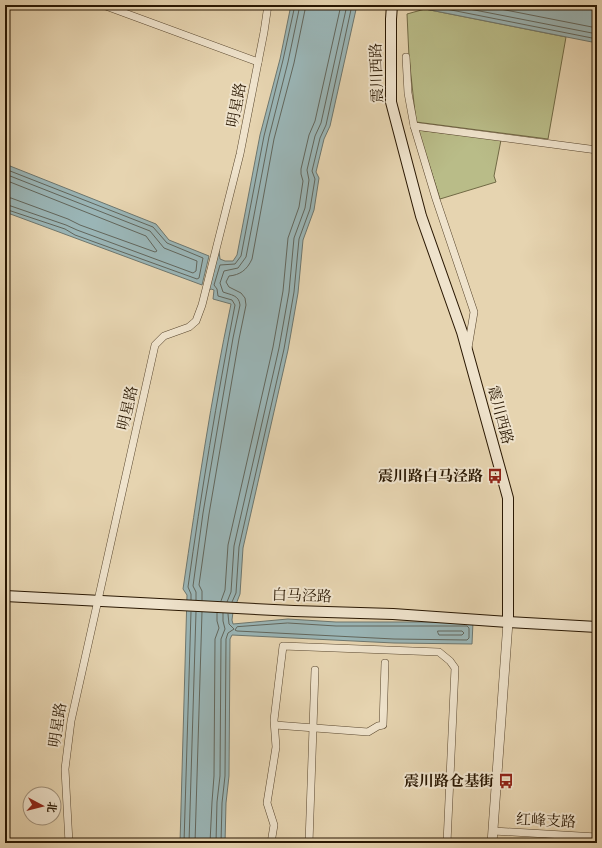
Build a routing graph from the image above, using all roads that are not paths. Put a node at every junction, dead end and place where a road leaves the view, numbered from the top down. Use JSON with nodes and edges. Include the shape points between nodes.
{"nodes":[{"id":1,"x":103,"y":5,"type":"edge"},
{"id":2,"x":268,"y":5,"type":"edge"},
{"id":3,"x":392,"y":5,"type":"edge"},
{"id":4,"x":406,"y":57,"type":"dead end"},
{"id":5,"x":258,"y":62,"type":"junction"},
{"id":6,"x":414,"y":126,"type":"junction"},
{"id":7,"x":597,"y":150,"type":"edge"},
{"id":8,"x":468,"y":352,"type":"junction"},
{"id":9,"x":5,"y":596,"type":"edge"},
{"id":10,"x":98,"y":602,"type":"junction"},
{"id":11,"x":508,"y":622,"type":"junction"},
{"id":12,"x":597,"y":627,"type":"edge"},
{"id":13,"x":385,"y":663,"type":"dead end"},
{"id":14,"x":315,"y":670,"type":"dead end"},
{"id":15,"x":275,"y":725,"type":"junction"},
{"id":16,"x":313,"y":728,"type":"junction"},
{"id":17,"x":493,"y":832,"type":"junction"},
{"id":18,"x":597,"y":837,"type":"edge"},
{"id":19,"x":69,"y":843,"type":"edge"},
{"id":20,"x":271,"y":843,"type":"edge"},
{"id":21,"x":309,"y":843,"type":"edge"},
{"id":22,"x":447,"y":843,"type":"edge"},
{"id":23,"x":492,"y":843,"type":"edge"}],
"edges":[{"from":1,"to":5,"type":"street"},
{"from":2,"to":5,"type":"street","name":"明星路"},
{"from":3,"to":8,"type":"main road","name":"震川西路","via":[[391,102],[421,216]]},
{"from":4,"to":6,"type":"street","via":[[408,93]]},
{"from":5,"to":10,"type":"street","name":"明星路","via":[[240,154],[202,305],[196,321],[189,327],[164,336],[156,345]]},
{"from":6,"to":7,"type":"street"},
{"from":6,"to":8,"type":"street","via":[[474,312]]},
{"from":8,"to":11,"type":"main road","name":"震川西路","via":[[508,498]]},
{"from":9,"to":10,"type":"main road","name":"白马泾路"},
{"from":10,"to":11,"type":"main road","name":"白马泾路","via":[[393,614]]},
{"from":10,"to":19,"type":"street","name":"明星路","via":[[71,721],[65,769]]},
{"from":11,"to":12,"type":"main road","name":"白马泾路"},
{"from":11,"to":17,"type":"street","name":"震川西路"},
{"from":13,"to":16,"type":"street","via":[[383,725],[368,732]]},
{"from":14,"to":16,"type":"street"},
{"from":15,"to":16,"type":"street"},
{"from":15,"to":20,"type":"street","via":[[276,747],[267,803],[274,825]]},
{"from":15,"to":22,"type":"street","via":[[283,646],[440,652],[455,668]]},
{"from":16,"to":21,"type":"street"},
{"from":17,"to":18,"type":"street","name":"红峰支路"},
{"from":17,"to":23,"type":"street","name":"震川西路"}]}
